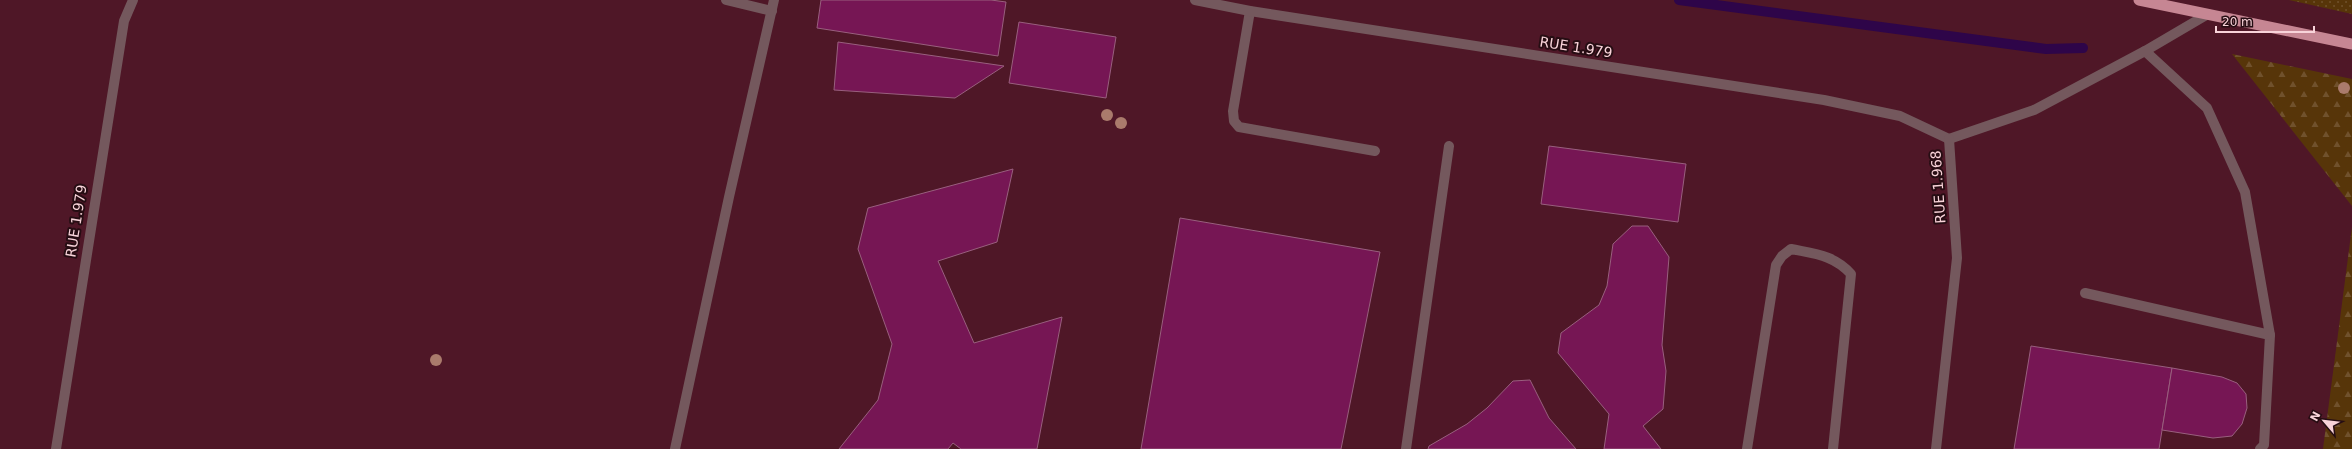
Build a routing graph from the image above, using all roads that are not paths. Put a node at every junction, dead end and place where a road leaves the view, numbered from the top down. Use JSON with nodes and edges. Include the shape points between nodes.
{"nodes":[{"id":1,"x":133,"y":0,"type":"edge"},
{"id":2,"x":726,"y":0,"type":"edge"},
{"id":3,"x":774,"y":0,"type":"edge"},
{"id":4,"x":1195,"y":0,"type":"edge"},
{"id":5,"x":2139,"y":0,"type":"edge"},
{"id":6,"x":1250,"y":10,"type":"junction"},
{"id":7,"x":772,"y":11,"type":"junction"},
{"id":8,"x":2208,"y":14,"type":"junction"},
{"id":9,"x":2352,"y":44,"type":"edge"},
{"id":10,"x":2145,"y":51,"type":"junction"},
{"id":11,"x":1949,"y":139,"type":"junction"},
{"id":12,"x":1449,"y":146,"type":"dead end"},
{"id":13,"x":1376,"y":151,"type":"dead end"},
{"id":14,"x":2085,"y":293,"type":"dead end"},
{"id":15,"x":2270,"y":335,"type":"junction"},
{"id":16,"x":56,"y":449,"type":"edge"},
{"id":17,"x":675,"y":449,"type":"edge"},
{"id":18,"x":1406,"y":449,"type":"edge"},
{"id":19,"x":1747,"y":449,"type":"edge"},
{"id":20,"x":1833,"y":449,"type":"edge"},
{"id":21,"x":1936,"y":449,"type":"edge"},
{"id":22,"x":2260,"y":449,"type":"edge"}],
"edges":[{"from":1,"to":16,"type":"street","name":"RUE 1.979","via":[[124,21]]},
{"from":2,"to":7,"type":"street"},
{"from":3,"to":7,"type":"street"},
{"from":4,"to":6,"type":"street","name":"RUE 1.979"},
{"from":5,"to":8,"type":"highway"},
{"from":6,"to":11,"type":"street","name":"RUE 1.979","via":[[1824,100],[1900,116]]},
{"from":6,"to":13,"type":"street","via":[[1233,111],[1234,121],[1239,127]]},
{"from":7,"to":17,"type":"street"},
{"from":8,"to":9,"type":"highway"},
{"from":8,"to":10,"type":"street","name":"RUE 1.968"},
{"from":10,"to":11,"type":"street","name":"RUE 1.968","via":[[2034,110]]},
{"from":10,"to":15,"type":"street","via":[[2207,108],[2245,192]]},
{"from":11,"to":21,"type":"street","name":"RUE 1.968","via":[[1957,258]]},
{"from":12,"to":18,"type":"street"},
{"from":14,"to":15,"type":"street"},
{"from":15,"to":22,"type":"street","via":[[2264,445]]},
{"from":19,"to":20,"type":"street","via":[[1776,265],[1782,256],[1791,250],[1829,256],[1842,264],[1850,274]]}]}
